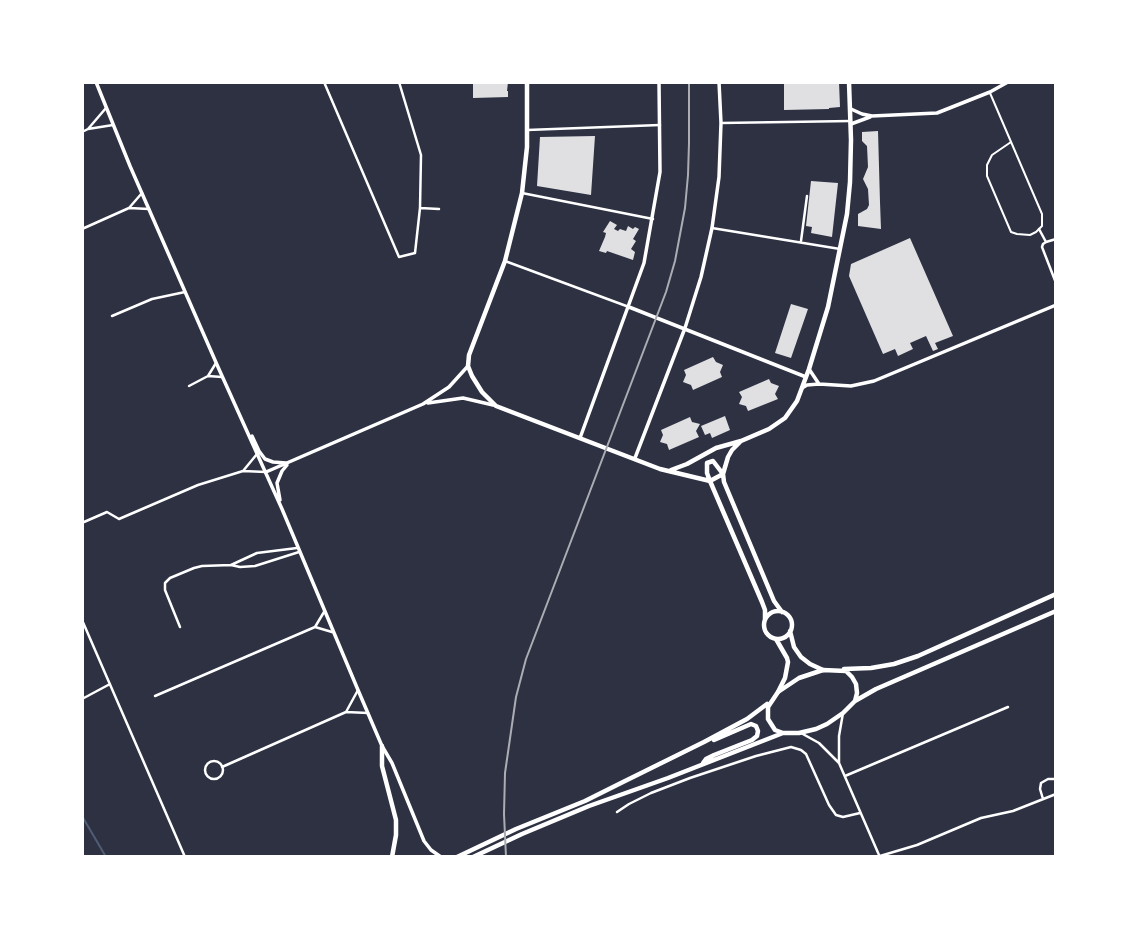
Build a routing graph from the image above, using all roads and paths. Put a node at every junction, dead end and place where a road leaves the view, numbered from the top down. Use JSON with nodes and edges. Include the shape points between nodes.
{"nodes":[{"id":1,"x":96,"y":82,"type":"edge"},
{"id":2,"x":324,"y":82,"type":"edge"},
{"id":3,"x":400,"y":82,"type":"edge"},
{"id":4,"x":527,"y":82,"type":"edge"},
{"id":5,"x":659,"y":82,"type":"edge"},
{"id":6,"x":719,"y":82,"type":"edge"},
{"id":7,"x":849,"y":82,"type":"edge"},
{"id":8,"x":1008,"y":82,"type":"edge"},
{"id":9,"x":990,"y":92,"type":"junction"},
{"id":10,"x":106,"y":108,"type":"junction"},
{"id":11,"x":851,"y":108,"type":"junction"},
{"id":12,"x":872,"y":116,"type":"junction"},
{"id":13,"x":721,"y":123,"type":"junction"},
{"id":14,"x":851,"y":123,"type":"junction"},
{"id":15,"x":113,"y":125,"type":"junction"},
{"id":16,"x":660,"y":125,"type":"junction"},
{"id":17,"x":88,"y":129,"type":"junction"},
{"id":18,"x":527,"y":130,"type":"junction"},
{"id":19,"x":82,"y":132,"type":"edge"},
{"id":20,"x":1011,"y":142,"type":"junction"},
{"id":21,"x":142,"y":193,"type":"junction"},
{"id":22,"x":522,"y":193,"type":"junction"},
{"id":23,"x":807,"y":196,"type":"dead end"},
{"id":24,"x":129,"y":208,"type":"junction"},
{"id":25,"x":420,"y":208,"type":"junction"},
{"id":26,"x":149,"y":209,"type":"junction"},
{"id":27,"x":439,"y":209,"type":"dead end"},
{"id":28,"x":653,"y":219,"type":"junction"},
{"id":29,"x":712,"y":228,"type":"junction"},
{"id":30,"x":82,"y":229,"type":"edge"},
{"id":31,"x":1039,"y":229,"type":"junction"},
{"id":32,"x":1056,"y":239,"type":"edge"},
{"id":33,"x":801,"y":243,"type":"junction"},
{"id":34,"x":1046,"y":243,"type":"junction"},
{"id":35,"x":841,"y":249,"type":"junction"},
{"id":36,"x":505,"y":261,"type":"junction"},
{"id":37,"x":1056,"y":283,"type":"edge"},
{"id":38,"x":185,"y":292,"type":"junction"},
{"id":39,"x":1056,"y":305,"type":"edge"},
{"id":40,"x":629,"y":307,"type":"junction"},
{"id":41,"x":112,"y":316,"type":"dead end"},
{"id":42,"x":685,"y":328,"type":"junction"},
{"id":43,"x":216,"y":363,"type":"junction"},
{"id":44,"x":468,"y":366,"type":"junction"},
{"id":45,"x":809,"y":369,"type":"junction"},
{"id":46,"x":208,"y":376,"type":"junction"},
{"id":47,"x":222,"y":377,"type":"junction"},
{"id":48,"x":806,"y":377,"type":"junction"},
{"id":49,"x":819,"y":384,"type":"junction"},
{"id":50,"x":189,"y":386,"type":"dead end"},
{"id":51,"x":802,"y":388,"type":"junction"},
{"id":52,"x":423,"y":404,"type":"junction"},
{"id":53,"x":496,"y":406,"type":"junction"},
{"id":54,"x":245,"y":426,"type":"junction"},
{"id":55,"x":581,"y":438,"type":"junction"},
{"id":56,"x":741,"y":441,"type":"junction"},
{"id":57,"x":257,"y":453,"type":"junction"},
{"id":58,"x":633,"y":458,"type":"junction"},
{"id":59,"x":288,"y":463,"type":"junction"},
{"id":60,"x":243,"y":471,"type":"junction"},
{"id":61,"x":667,"y":471,"type":"junction"},
{"id":62,"x":266,"y":472,"type":"junction"},
{"id":63,"x":723,"y":474,"type":"junction"},
{"id":64,"x":710,"y":481,"type":"junction"},
{"id":65,"x":282,"y":509,"type":"junction"},
{"id":66,"x":84,"y":522,"type":"edge"},
{"id":67,"x":298,"y":550,"type":"junction"},
{"id":68,"x":230,"y":565,"type":"junction"},
{"id":69,"x":1056,"y":594,"type":"edge"},
{"id":70,"x":1056,"y":611,"type":"edge"},
{"id":71,"x":324,"y":612,"type":"junction"},
{"id":72,"x":782,"y":612,"type":"junction"},
{"id":73,"x":82,"y":620,"type":"edge"},
{"id":74,"x":765,"y":620,"type":"junction"},
{"id":75,"x":180,"y":627,"type":"dead end"},
{"id":76,"x":315,"y":627,"type":"junction"},
{"id":77,"x":790,"y":631,"type":"junction"},
{"id":78,"x":332,"y":632,"type":"junction"},
{"id":79,"x":775,"y":639,"type":"junction"},
{"id":80,"x":823,"y":670,"type":"junction"},
{"id":81,"x":843,"y":670,"type":"junction"},
{"id":82,"x":110,"y":684,"type":"junction"},
{"id":83,"x":358,"y":690,"type":"junction"},
{"id":84,"x":778,"y":692,"type":"junction"},
{"id":85,"x":155,"y":696,"type":"dead end"},
{"id":86,"x":82,"y":699,"type":"edge"},
{"id":87,"x":771,"y":701,"type":"junction"},
{"id":88,"x":855,"y":701,"type":"junction"},
{"id":89,"x":1008,"y":708,"type":"dead end"},
{"id":90,"x":346,"y":712,"type":"junction"},
{"id":91,"x":368,"y":713,"type":"junction"},
{"id":92,"x":843,"y":713,"type":"junction"},
{"id":93,"x":783,"y":733,"type":"junction"},
{"id":94,"x":799,"y":733,"type":"junction"},
{"id":95,"x":704,"y":742,"type":"junction"},
{"id":96,"x":382,"y":746,"type":"junction"},
{"id":97,"x":839,"y":763,"type":"junction"},
{"id":98,"x":703,"y":764,"type":"junction"},
{"id":99,"x":222,"y":767,"type":"junction"},
{"id":100,"x":845,"y":776,"type":"junction"},
{"id":101,"x":1056,"y":779,"type":"edge"},
{"id":102,"x":1056,"y":794,"type":"edge"},
{"id":103,"x":1043,"y":799,"type":"junction"},
{"id":104,"x":617,"y":812,"type":"dead end"},
{"id":105,"x":860,"y":813,"type":"junction"},
{"id":106,"x":185,"y":857,"type":"edge"},
{"id":107,"x":392,"y":857,"type":"edge"},
{"id":108,"x":441,"y":857,"type":"edge"},
{"id":109,"x":457,"y":857,"type":"edge"},
{"id":110,"x":473,"y":857,"type":"edge"},
{"id":111,"x":880,"y":857,"type":"edge"}],
"edges":[{"from":1,"to":10,"type":"street"},
{"from":2,"to":25,"type":"street","via":[[399,257],[415,253]]},
{"from":3,"to":25,"type":"street","via":[[421,155]]},
{"from":4,"to":18,"type":"main road"},
{"from":5,"to":16,"type":"street"},
{"from":6,"to":13,"type":"street"},
{"from":7,"to":11,"type":"main road"},
{"from":8,"to":9,"type":"street"},
{"from":9,"to":12,"type":"street","via":[[937,113]]},
{"from":9,"to":20,"type":"lane"},
{"from":10,"to":15,"type":"street"},
{"from":10,"to":17,"type":"street"},
{"from":11,"to":12,"type":"street"},
{"from":11,"to":14,"type":"main road"},
{"from":12,"to":14,"type":"street"},
{"from":13,"to":14,"type":"street"},
{"from":13,"to":29,"type":"street"},
{"from":14,"to":35,"type":"main road","via":[[850,182]]},
{"from":15,"to":17,"type":"street"},
{"from":15,"to":21,"type":"street"},
{"from":16,"to":18,"type":"street"},
{"from":16,"to":28,"type":"street"},
{"from":17,"to":19,"type":"street"},
{"from":18,"to":22,"type":"main road"},
{"from":20,"to":31,"type":"lane","via":[[1042,215]]},
{"from":20,"to":31,"type":"lane","via":[[992,155],[987,176],[1011,232],[1030,235]]},
{"from":21,"to":24,"type":"street"},
{"from":21,"to":26,"type":"street"},
{"from":22,"to":28,"type":"street"},
{"from":22,"to":36,"type":"main road"},
{"from":23,"to":33,"type":"street"},
{"from":24,"to":26,"type":"street"},
{"from":24,"to":30,"type":"street"},
{"from":25,"to":27,"type":"street"},
{"from":26,"to":38,"type":"street"},
{"from":28,"to":40,"type":"street"},
{"from":29,"to":33,"type":"street"},
{"from":29,"to":42,"type":"street"},
{"from":31,"to":34,"type":"street"},
{"from":32,"to":34,"type":"street"},
{"from":33,"to":35,"type":"street"},
{"from":34,"to":37,"type":"street","via":[[1042,247]]},
{"from":35,"to":45,"type":"main road"},
{"from":36,"to":40,"type":"street"},
{"from":36,"to":44,"type":"main road"},
{"from":38,"to":41,"type":"street","via":[[152,299]]},
{"from":38,"to":43,"type":"street"},
{"from":39,"to":49,"type":"street","via":[[874,382]]},
{"from":40,"to":42,"type":"street"},
{"from":40,"to":55,"type":"street"},
{"from":42,"to":48,"type":"street"},
{"from":42,"to":58,"type":"street"},
{"from":43,"to":46,"type":"street"},
{"from":43,"to":47,"type":"street"},
{"from":44,"to":52,"type":"street","via":[[449,387]]},
{"from":44,"to":53,"type":"main road"},
{"from":45,"to":48,"type":"main road"},
{"from":45,"to":49,"type":"street"},
{"from":46,"to":47,"type":"street"},
{"from":46,"to":50,"type":"street"},
{"from":47,"to":54,"type":"street"},
{"from":48,"to":51,"type":"main road"},
{"from":49,"to":51,"type":"street"},
{"from":51,"to":56,"type":"main road","via":[[785,418]]},
{"from":52,"to":53,"type":"street","via":[[463,398]]},
{"from":52,"to":59,"type":"street"},
{"from":53,"to":55,"type":"main road"},
{"from":54,"to":57,"type":"street"},
{"from":54,"to":59,"type":"street","via":[[265,459]]},
{"from":55,"to":58,"type":"main road"},
{"from":56,"to":61,"type":"main road"},
{"from":56,"to":63,"type":"main road","via":[[728,457]]},
{"from":57,"to":60,"type":"street"},
{"from":57,"to":62,"type":"street"},
{"from":58,"to":61,"type":"main road"},
{"from":59,"to":62,"type":"street"},
{"from":59,"to":65,"type":"street","via":[[277,483]]},
{"from":60,"to":62,"type":"street"},
{"from":60,"to":66,"type":"street","via":[[119,519],[107,512]]},
{"from":61,"to":64,"type":"main road"},
{"from":62,"to":65,"type":"street"},
{"from":63,"to":64,"type":"main road"},
{"from":63,"to":64,"type":"main road","via":[[713,461],[708,462]]},
{"from":63,"to":72,"type":"main road"},
{"from":64,"to":74,"type":"main road","via":[[762,601]]},
{"from":65,"to":67,"type":"street"},
{"from":67,"to":68,"type":"street","via":[[257,553]]},
{"from":67,"to":68,"type":"street","via":[[256,566]]},
{"from":67,"to":71,"type":"street"},
{"from":68,"to":75,"type":"street","via":[[194,568],[167,580],[165,590]]},
{"from":69,"to":81,"type":"main road","via":[[918,656]]},
{"from":70,"to":88,"type":"main road"},
{"from":71,"to":76,"type":"street"},
{"from":71,"to":78,"type":"street"},
{"from":72,"to":74,"type":"main road","via":[[775,611]]},
{"from":72,"to":77,"type":"main road","via":[[791,620]]},
{"from":73,"to":82,"type":"street"},
{"from":74,"to":79,"type":"main road","via":[[766,632]]},
{"from":76,"to":78,"type":"street"},
{"from":76,"to":85,"type":"street"},
{"from":77,"to":79,"type":"main road"},
{"from":77,"to":80,"type":"main road","via":[[801,657]]},
{"from":78,"to":83,"type":"street"},
{"from":79,"to":84,"type":"main road","via":[[788,662]]},
{"from":80,"to":81,"type":"main road"},
{"from":80,"to":84,"type":"main road"},
{"from":81,"to":88,"type":"main road","via":[[856,684]]},
{"from":82,"to":86,"type":"street"},
{"from":82,"to":106,"type":"street"},
{"from":83,"to":90,"type":"street"},
{"from":83,"to":91,"type":"street"},
{"from":84,"to":87,"type":"main road"},
{"from":87,"to":93,"type":"main road","via":[[768,719]]},
{"from":87,"to":95,"type":"main road"},
{"from":88,"to":92,"type":"main road"},
{"from":89,"to":100,"type":"street"},
{"from":90,"to":91,"type":"street"},
{"from":90,"to":99,"type":"street"},
{"from":91,"to":96,"type":"street"},
{"from":92,"to":94,"type":"main road"},
{"from":92,"to":97,"type":"street"},
{"from":93,"to":94,"type":"main road"},
{"from":93,"to":98,"type":"main road"},
{"from":94,"to":97,"type":"street","via":[[813,738]]},
{"from":95,"to":98,"type":"main road","via":[[751,724],[758,731],[752,740]]},
{"from":95,"to":109,"type":"main road"},
{"from":96,"to":107,"type":"main road","via":[[382,766],[396,820]]},
{"from":96,"to":108,"type":"street","via":[[424,841]]},
{"from":97,"to":100,"type":"street"},
{"from":98,"to":110,"type":"main road","via":[[589,806]]},
{"from":99,"to":99,"type":"street","via":[[217,778],[204,775],[210,762]]},
{"from":100,"to":105,"type":"street"},
{"from":101,"to":103,"type":"street","via":[[1041,783]]},
{"from":102,"to":103,"type":"street"},
{"from":103,"to":111,"type":"street"},
{"from":104,"to":105,"type":"street","via":[[690,778],[791,747],[806,754],[836,816]]},
{"from":105,"to":111,"type":"street"}]}
